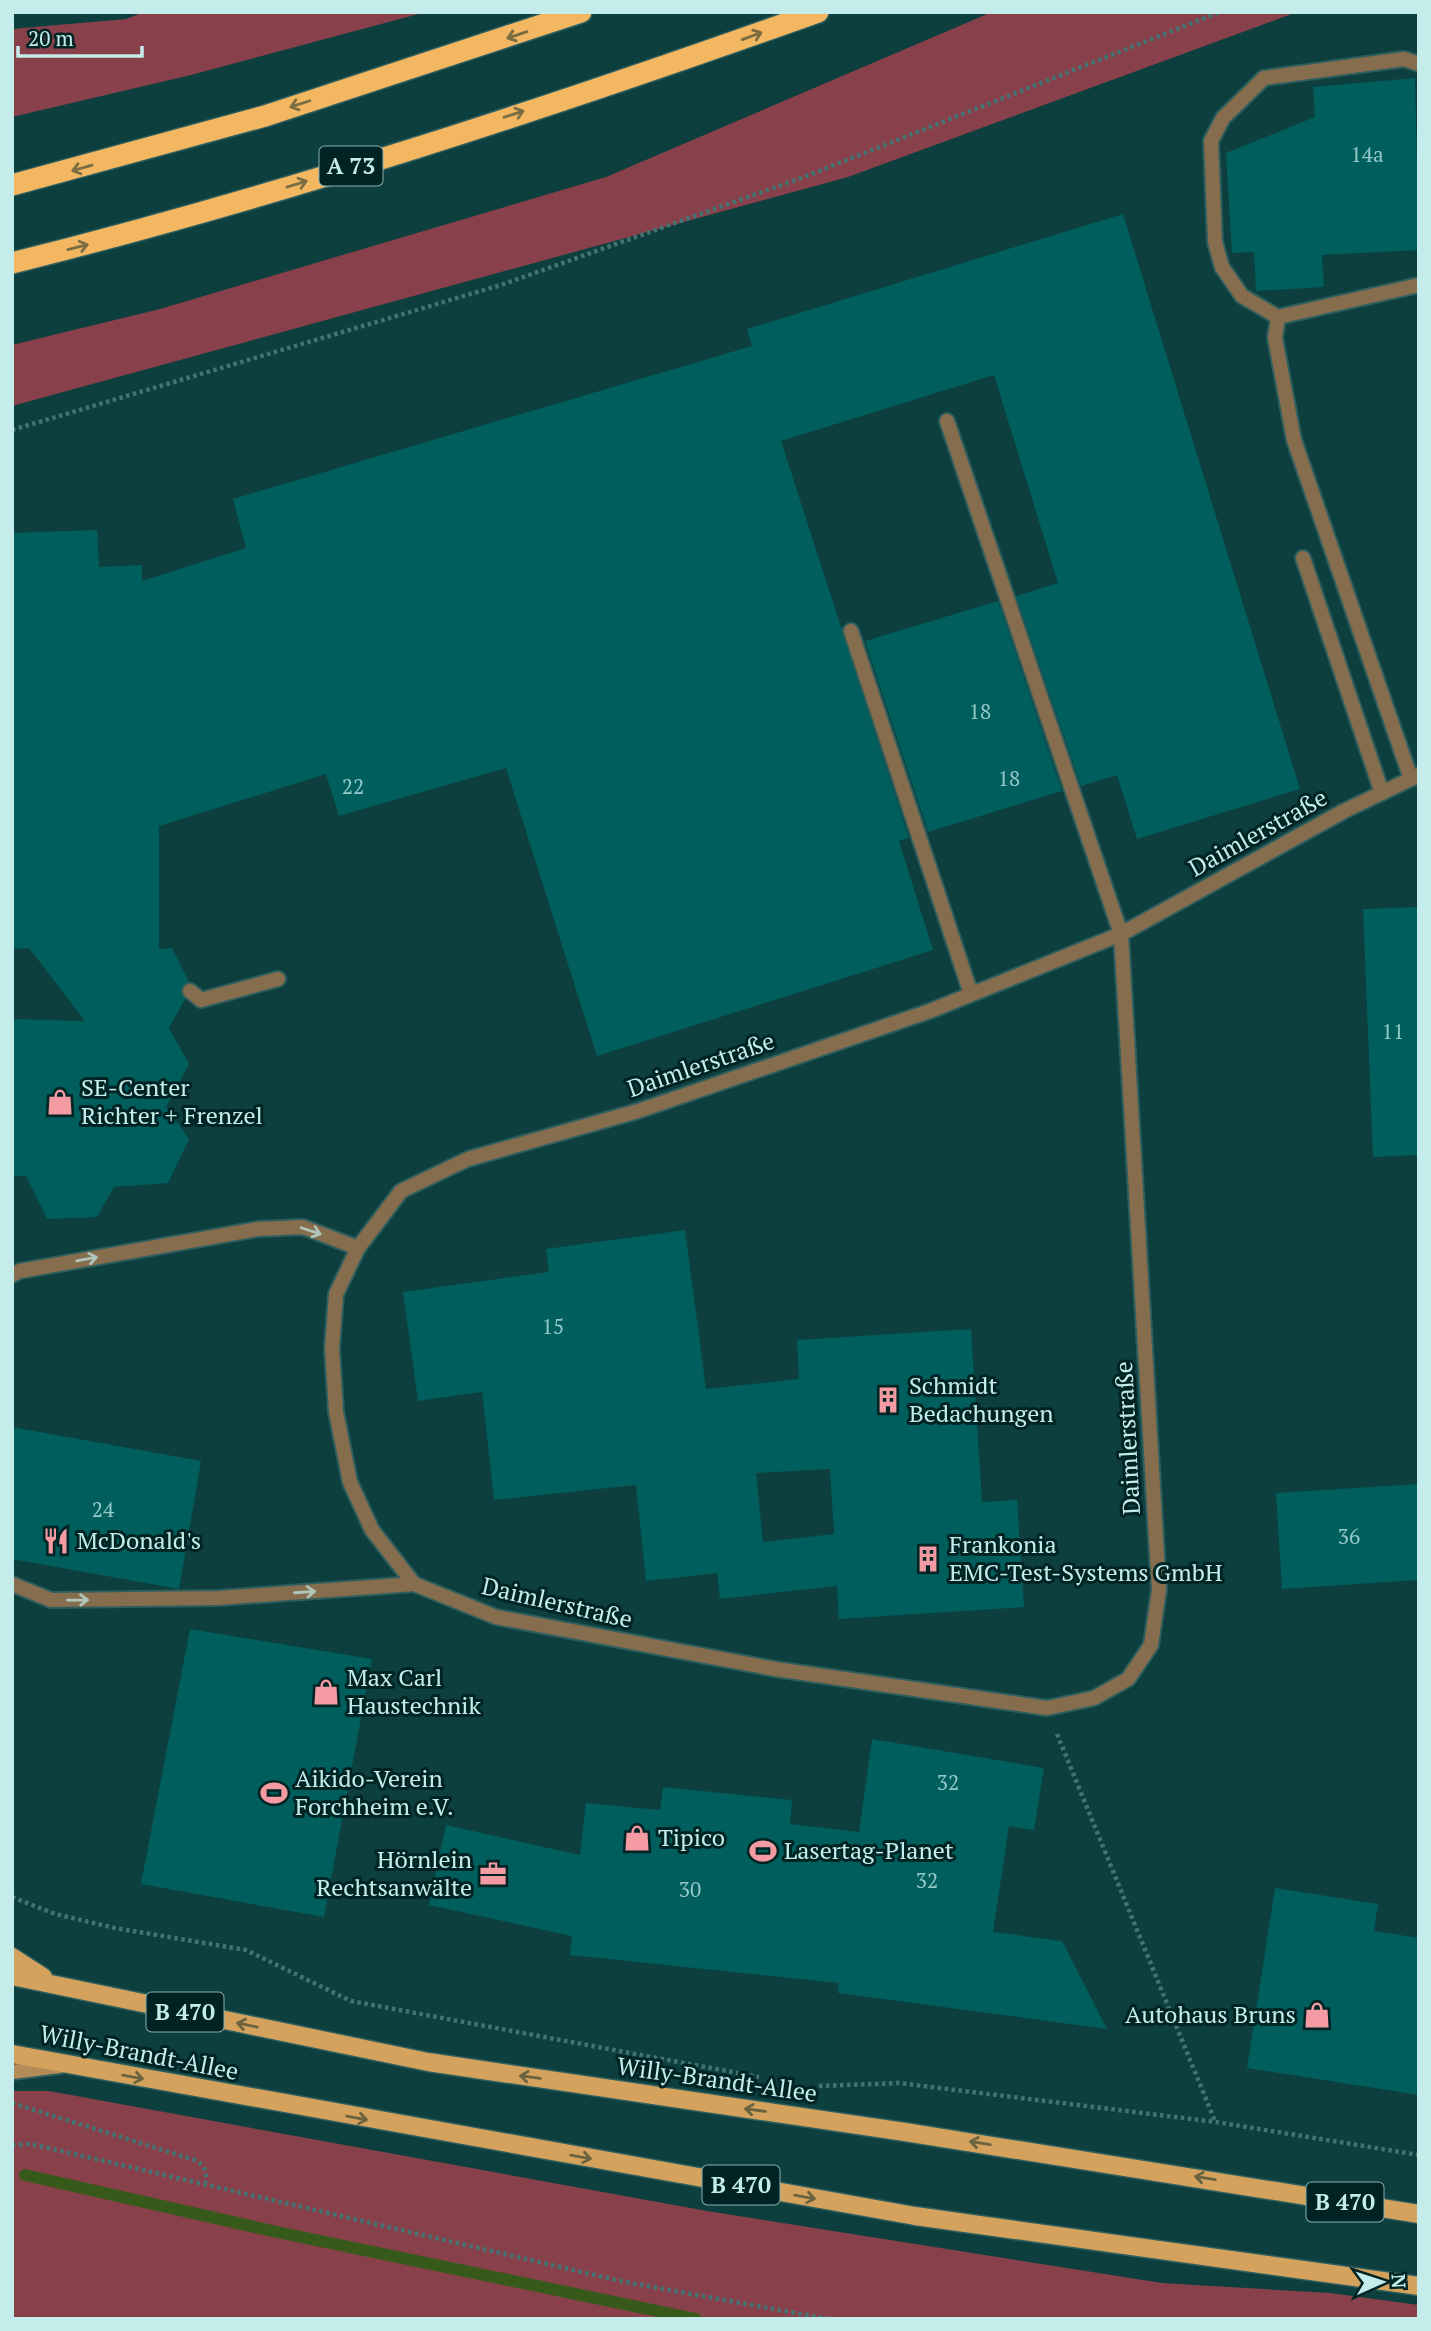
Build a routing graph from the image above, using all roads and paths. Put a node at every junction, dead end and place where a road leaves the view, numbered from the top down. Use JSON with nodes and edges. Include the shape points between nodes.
{"nodes":[{"id":1,"x":581,"y":12,"type":"edge"},
{"id":2,"x":818,"y":12,"type":"edge"},
{"id":3,"x":1220,"y":12,"type":"edge"},
{"id":4,"x":1419,"y":64,"type":"edge"},
{"id":5,"x":12,"y":185,"type":"edge"},
{"id":6,"x":12,"y":263,"type":"edge"},
{"id":7,"x":1419,"y":285,"type":"edge"},
{"id":8,"x":1278,"y":317,"type":"junction"},
{"id":9,"x":947,"y":421,"type":"dead end"},
{"id":10,"x":12,"y":430,"type":"edge"},
{"id":11,"x":1303,"y":558,"type":"dead end"},
{"id":12,"x":852,"y":631,"type":"dead end"},
{"id":13,"x":1415,"y":777,"type":"edge"},
{"id":14,"x":1382,"y":793,"type":"junction"},
{"id":15,"x":1121,"y":934,"type":"junction"},
{"id":16,"x":278,"y":979,"type":"dead end"},
{"id":17,"x":190,"y":991,"type":"dead end"},
{"id":18,"x":971,"y":994,"type":"junction"},
{"id":19,"x":358,"y":1248,"type":"junction"},
{"id":20,"x":12,"y":1275,"type":"edge"},
{"id":21,"x":12,"y":1584,"type":"edge"},
{"id":22,"x":414,"y":1584,"type":"junction"},
{"id":23,"x":1047,"y":1708,"type":"junction"},
{"id":24,"x":12,"y":1897,"type":"edge"},
{"id":25,"x":12,"y":1958,"type":"edge"},
{"id":26,"x":12,"y":1976,"type":"edge"},
{"id":27,"x":55,"y":1985,"type":"junction"},
{"id":28,"x":12,"y":2054,"type":"edge"},
{"id":29,"x":66,"y":2065,"type":"junction"},
{"id":30,"x":12,"y":2072,"type":"edge"},
{"id":31,"x":761,"y":2077,"type":"dead end"},
{"id":32,"x":813,"y":2087,"type":"dead end"},
{"id":33,"x":12,"y":2103,"type":"edge"},
{"id":34,"x":1216,"y":2122,"type":"junction"},
{"id":35,"x":12,"y":2145,"type":"edge"},
{"id":36,"x":1419,"y":2155,"type":"edge"},
{"id":37,"x":205,"y":2182,"type":"junction"},
{"id":38,"x":1419,"y":2214,"type":"edge"},
{"id":39,"x":1419,"y":2286,"type":"edge"},
{"id":40,"x":829,"y":2319,"type":"edge"}],
"edges":[{"from":1,"to":5,"type":"highway","one_way":true,"via":[[265,116]]},
{"from":6,"to":2,"type":"highway","number":"A 73","one_way":true,"via":[[300,183],[687,59]]},
{"from":3,"to":10,"type":"path","via":[[804,177],[501,285]]},
{"from":4,"to":8,"type":"street","via":[[1404,60],[1264,78],[1223,118],[1211,141],[1215,242],[1222,267],[1241,296]]},
{"from":7,"to":8,"type":"street"},
{"from":8,"to":13,"type":"street","via":[[1275,338],[1294,440]]},
{"from":9,"to":15,"type":"street"},
{"from":11,"to":14,"type":"street"},
{"from":12,"to":18,"type":"street"},
{"from":13,"to":14,"type":"street","name":"Daimlerstraße"},
{"from":14,"to":15,"type":"street","name":"Daimlerstraße"},
{"from":15,"to":18,"type":"street","name":"Daimlerstraße"},
{"from":15,"to":23,"type":"street","name":"Daimlerstraße","via":[[1160,1590],[1151,1645],[1128,1679],[1094,1698]]},
{"from":16,"to":17,"type":"street","via":[[201,1000]]},
{"from":18,"to":19,"type":"street","name":"Daimlerstraße","via":[[638,1111],[468,1159],[401,1191]]},
{"from":20,"to":19,"type":"street","one_way":true,"via":[[258,1229],[303,1227]]},
{"from":19,"to":22,"type":"street","name":"Daimlerstraße","via":[[336,1294],[332,1349],[336,1412],[350,1482],[372,1530]]},
{"from":21,"to":22,"type":"street","one_way":true,"via":[[51,1600],[218,1598]]},
{"from":22,"to":23,"type":"street","name":"Daimlerstraße","via":[[496,1617],[566,1631],[775,1669]]},
{"from":23,"to":34,"type":"path"},
{"from":24,"to":31,"type":"path","via":[[55,1914],[115,1928],[246,1950],[351,2001]]},
{"from":25,"to":27,"type":"main road"},
{"from":26,"to":27,"type":"main road","name":"Willy-Brandt-Allee","number":"B 470"},
{"from":38,"to":27,"type":"main road","name":"Willy-Brandt-Allee","number":"B 470","one_way":true,"via":[[891,2130],[428,2063]]},
{"from":28,"to":29,"type":"main road","name":"Willy-Brandt-Allee","number":"B 470"},
{"from":29,"to":30,"type":"main road"},
{"from":29,"to":39,"type":"main road","name":"Willy-Brandt-Allee","number":"B 470","one_way":true,"via":[[915,2216]]},
{"from":32,"to":34,"type":"path","via":[[899,2083]]},
{"from":33,"to":37,"type":"path","via":[[195,2160],[206,2173]]},
{"from":34,"to":36,"type":"path"},
{"from":35,"to":37,"type":"path","via":[[31,2144]]},
{"from":37,"to":40,"type":"path","via":[[625,2282]]}]}
